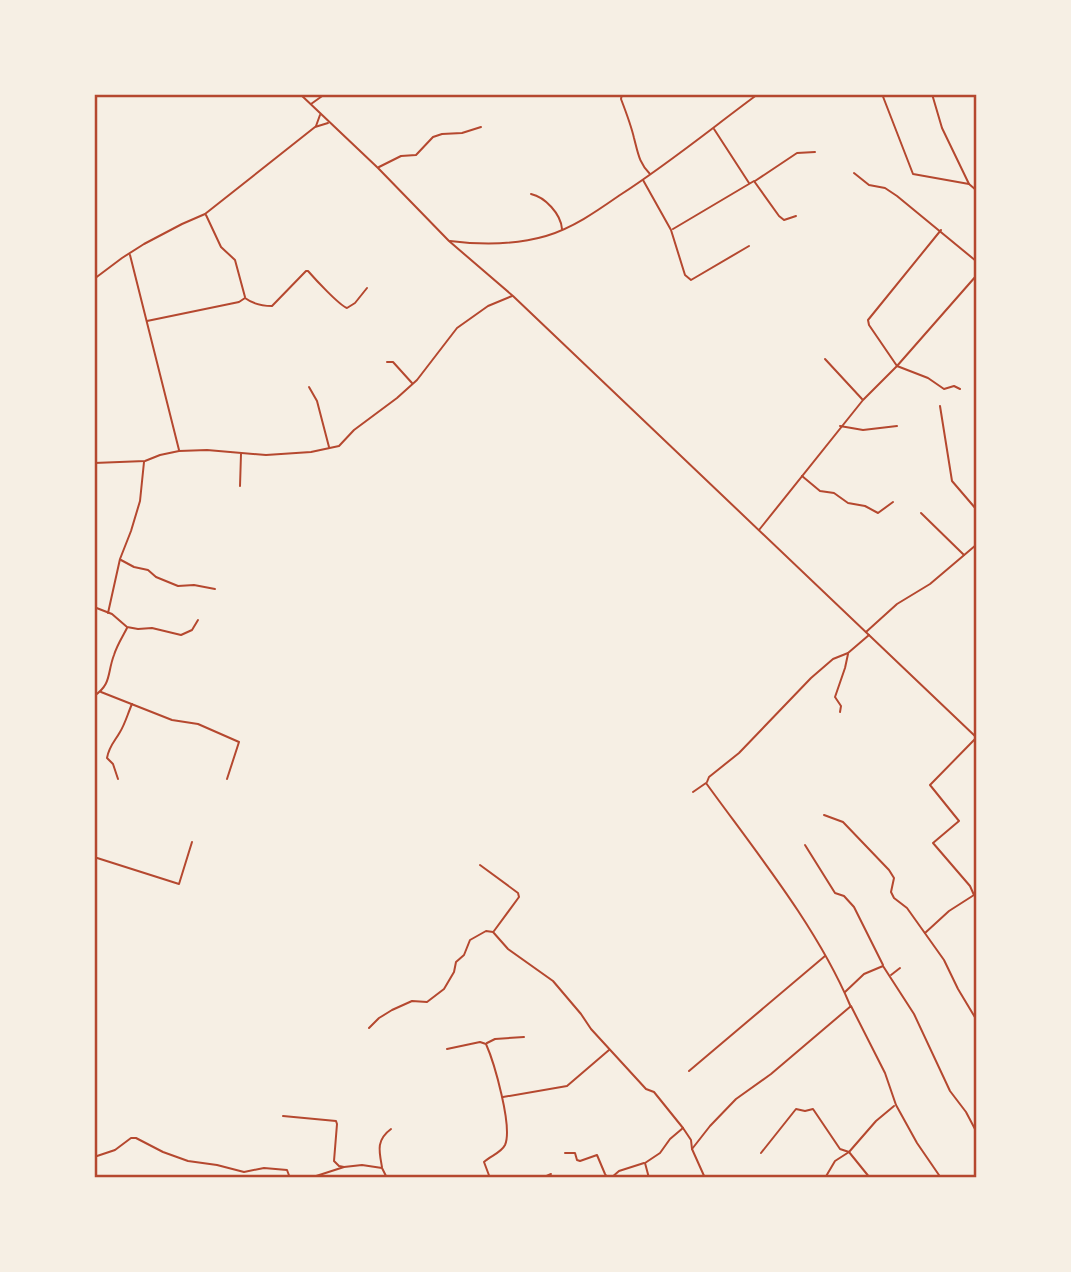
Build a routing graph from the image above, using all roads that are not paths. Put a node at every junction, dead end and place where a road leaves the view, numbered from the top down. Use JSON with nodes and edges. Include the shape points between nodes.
{"nodes":[{"id":1,"x":300,"y":94,"type":"edge"},
{"id":2,"x":325,"y":94,"type":"edge"},
{"id":3,"x":622,"y":94,"type":"edge"},
{"id":4,"x":758,"y":94,"type":"edge"},
{"id":5,"x":882,"y":94,"type":"edge"},
{"id":6,"x":932,"y":94,"type":"edge"},
{"id":7,"x":311,"y":105,"type":"junction"},
{"id":8,"x":320,"y":114,"type":"junction"},
{"id":9,"x":328,"y":123,"type":"junction"},
{"id":10,"x":315,"y":127,"type":"junction"},
{"id":11,"x":481,"y":127,"type":"dead end"},
{"id":12,"x":714,"y":129,"type":"junction"},
{"id":13,"x":815,"y":152,"type":"dead end"},
{"id":14,"x":378,"y":168,"type":"junction"},
{"id":15,"x":854,"y":173,"type":"dead end"},
{"id":16,"x":651,"y":175,"type":"junction"},
{"id":17,"x":643,"y":180,"type":"junction"},
{"id":18,"x":754,"y":181,"type":"junction"},
{"id":19,"x":749,"y":184,"type":"junction"},
{"id":20,"x":969,"y":184,"type":"junction"},
{"id":21,"x":976,"y":190,"type":"edge"},
{"id":22,"x":531,"y":194,"type":"dead end"},
{"id":23,"x":205,"y":214,"type":"junction"},
{"id":24,"x":796,"y":216,"type":"dead end"},
{"id":25,"x":562,"y":230,"type":"junction"},
{"id":26,"x":671,"y":230,"type":"junction"},
{"id":27,"x":941,"y":230,"type":"junction"},
{"id":28,"x":449,"y":241,"type":"junction"},
{"id":29,"x":749,"y":246,"type":"dead end"},
{"id":30,"x":130,"y":253,"type":"junction"},
{"id":31,"x":976,"y":261,"type":"edge"},
{"id":32,"x":976,"y":276,"type":"edge"},
{"id":33,"x":94,"y":279,"type":"edge"},
{"id":34,"x":367,"y":288,"type":"dead end"},
{"id":35,"x":513,"y":296,"type":"junction"},
{"id":36,"x":245,"y":298,"type":"junction"},
{"id":37,"x":147,"y":321,"type":"junction"},
{"id":38,"x":825,"y":359,"type":"dead end"},
{"id":39,"x":387,"y":362,"type":"dead end"},
{"id":40,"x":897,"y":366,"type":"junction"},
{"id":41,"x":412,"y":384,"type":"junction"},
{"id":42,"x":309,"y":387,"type":"dead end"},
{"id":43,"x":960,"y":389,"type":"dead end"},
{"id":44,"x":863,"y":400,"type":"junction"},
{"id":45,"x":940,"y":406,"type":"dead end"},
{"id":46,"x":840,"y":426,"type":"junction"},
{"id":47,"x":897,"y":426,"type":"dead end"},
{"id":48,"x":329,"y":448,"type":"junction"},
{"id":49,"x":179,"y":451,"type":"junction"},
{"id":50,"x":241,"y":453,"type":"junction"},
{"id":51,"x":145,"y":461,"type":"junction"},
{"id":52,"x":94,"y":463,"type":"edge"},
{"id":53,"x":801,"y":475,"type":"junction"},
{"id":54,"x":240,"y":486,"type":"dead end"},
{"id":55,"x":893,"y":502,"type":"dead end"},
{"id":56,"x":976,"y":509,"type":"edge"},
{"id":57,"x":921,"y":513,"type":"dead end"},
{"id":58,"x":759,"y":530,"type":"junction"},
{"id":59,"x":976,"y":545,"type":"edge"},
{"id":60,"x":965,"y":555,"type":"junction"},
{"id":61,"x":120,"y":559,"type":"junction"},
{"id":62,"x":215,"y":589,"type":"dead end"},
{"id":63,"x":94,"y":607,"type":"edge"},
{"id":64,"x":108,"y":613,"type":"junction"},
{"id":65,"x":198,"y":620,"type":"dead end"},
{"id":66,"x":127,"y":627,"type":"junction"},
{"id":67,"x":866,"y":632,"type":"junction"},
{"id":68,"x":869,"y":635,"type":"junction"},
{"id":69,"x":848,"y":653,"type":"junction"},
{"id":70,"x":101,"y":692,"type":"junction"},
{"id":71,"x":94,"y":696,"type":"edge"},
{"id":72,"x":133,"y":703,"type":"junction"},
{"id":73,"x":840,"y":712,"type":"dead end"},
{"id":74,"x":976,"y":736,"type":"edge"},
{"id":75,"x":118,"y":779,"type":"dead end"},
{"id":76,"x":227,"y":779,"type":"dead end"},
{"id":77,"x":706,"y":783,"type":"junction"},
{"id":78,"x":693,"y":792,"type":"dead end"},
{"id":79,"x":824,"y":814,"type":"dead end"},
{"id":80,"x":192,"y":842,"type":"dead end"},
{"id":81,"x":805,"y":845,"type":"dead end"},
{"id":82,"x":94,"y":857,"type":"edge"},
{"id":83,"x":480,"y":865,"type":"dead end"},
{"id":84,"x":975,"y":895,"type":"edge"},
{"id":85,"x":493,"y":932,"type":"junction"},
{"id":86,"x":925,"y":933,"type":"junction"},
{"id":87,"x":826,"y":955,"type":"junction"},
{"id":88,"x":883,"y":967,"type":"junction"},
{"id":89,"x":900,"y":968,"type":"dead end"},
{"id":90,"x":890,"y":976,"type":"junction"},
{"id":91,"x":845,"y":992,"type":"junction"},
{"id":92,"x":851,"y":1006,"type":"junction"},
{"id":93,"x":976,"y":1018,"type":"edge"},
{"id":94,"x":369,"y":1028,"type":"dead end"},
{"id":95,"x":524,"y":1037,"type":"dead end"},
{"id":96,"x":486,"y":1044,"type":"junction"},
{"id":97,"x":447,"y":1049,"type":"dead end"},
{"id":98,"x":610,"y":1049,"type":"junction"},
{"id":99,"x":689,"y":1072,"type":"dead end"},
{"id":100,"x":502,"y":1097,"type":"junction"},
{"id":101,"x":896,"y":1105,"type":"junction"},
{"id":102,"x":284,"y":1116,"type":"dead end"},
{"id":103,"x":683,"y":1128,"type":"junction"},
{"id":104,"x":391,"y":1129,"type":"dead end"},
{"id":105,"x":976,"y":1130,"type":"edge"},
{"id":106,"x":692,"y":1149,"type":"junction"},
{"id":107,"x":849,"y":1152,"type":"junction"},
{"id":108,"x":565,"y":1153,"type":"dead end"},
{"id":109,"x":761,"y":1153,"type":"dead end"},
{"id":110,"x":94,"y":1157,"type":"edge"},
{"id":111,"x":645,"y":1163,"type":"junction"},
{"id":112,"x":345,"y":1167,"type":"junction"},
{"id":113,"x":382,"y":1168,"type":"junction"},
{"id":114,"x":551,"y":1174,"type":"dead end"},
{"id":115,"x":290,"y":1178,"type":"edge"},
{"id":116,"x":310,"y":1178,"type":"edge"},
{"id":117,"x":387,"y":1178,"type":"edge"},
{"id":118,"x":490,"y":1178,"type":"edge"},
{"id":119,"x":542,"y":1178,"type":"edge"},
{"id":120,"x":610,"y":1178,"type":"edge"},
{"id":121,"x":649,"y":1178,"type":"edge"},
{"id":122,"x":705,"y":1178,"type":"edge"},
{"id":123,"x":825,"y":1178,"type":"edge"},
{"id":124,"x":870,"y":1178,"type":"edge"},
{"id":125,"x":941,"y":1178,"type":"edge"}],
"edges":[{"from":1,"to":7,"type":"street"},
{"from":2,"to":7,"type":"street"},
{"from":3,"to":16,"type":"street","via":[[638,157]]},
{"from":4,"to":12,"type":"street"},
{"from":5,"to":20,"type":"street","via":[[913,174]]},
{"from":6,"to":20,"type":"street","via":[[942,128]]},
{"from":7,"to":8,"type":"street"},
{"from":8,"to":9,"type":"street"},
{"from":8,"to":10,"type":"street"},
{"from":9,"to":10,"type":"street"},
{"from":9,"to":14,"type":"street"},
{"from":10,"to":23,"type":"street"},
{"from":11,"to":14,"type":"street","via":[[433,137],[416,155],[401,156]]},
{"from":12,"to":16,"type":"street"},
{"from":12,"to":19,"type":"street"},
{"from":13,"to":18,"type":"street","via":[[797,153]]},
{"from":14,"to":28,"type":"street"},
{"from":15,"to":27,"type":"street","via":[[869,185],[897,195]]},
{"from":16,"to":17,"type":"street"},
{"from":17,"to":25,"type":"street"},
{"from":17,"to":26,"type":"street"},
{"from":18,"to":19,"type":"street"},
{"from":18,"to":24,"type":"street","via":[[779,216],[784,220]]},
{"from":19,"to":26,"type":"street"},
{"from":20,"to":21,"type":"street"},
{"from":22,"to":25,"type":"street","via":[[551,207]]},
{"from":23,"to":30,"type":"street"},
{"from":23,"to":36,"type":"street","via":[[221,247],[235,260]]},
{"from":25,"to":28,"type":"street","via":[[499,243]]},
{"from":26,"to":29,"type":"street","via":[[685,275],[691,280]]},
{"from":27,"to":31,"type":"street"},
{"from":27,"to":40,"type":"street","via":[[868,320]]},
{"from":28,"to":35,"type":"street"},
{"from":30,"to":33,"type":"street"},
{"from":30,"to":37,"type":"street"},
{"from":32,"to":40,"type":"street"},
{"from":34,"to":36,"type":"street","via":[[347,308],[306,271],[272,306]]},
{"from":35,"to":41,"type":"street","via":[[488,306],[457,328]]},
{"from":35,"to":58,"type":"street"},
{"from":36,"to":37,"type":"street"},
{"from":37,"to":49,"type":"street"},
{"from":38,"to":44,"type":"street"},
{"from":39,"to":41,"type":"street","via":[[393,362]]},
{"from":40,"to":43,"type":"street","via":[[944,390]]},
{"from":40,"to":44,"type":"street"},
{"from":41,"to":48,"type":"street","via":[[339,446]]},
{"from":42,"to":48,"type":"street"},
{"from":44,"to":46,"type":"street"},
{"from":45,"to":56,"type":"street","via":[[952,481]]},
{"from":46,"to":47,"type":"street","via":[[863,430]]},
{"from":46,"to":53,"type":"street"},
{"from":48,"to":50,"type":"street"},
{"from":49,"to":50,"type":"street"},
{"from":49,"to":51,"type":"street"},
{"from":50,"to":54,"type":"street"},
{"from":51,"to":52,"type":"street"},
{"from":51,"to":61,"type":"street","via":[[139,501]]},
{"from":53,"to":55,"type":"street","via":[[820,491],[878,513]]},
{"from":53,"to":58,"type":"street"},
{"from":57,"to":60,"type":"street"},
{"from":58,"to":67,"type":"street"},
{"from":59,"to":60,"type":"street"},
{"from":60,"to":67,"type":"street"},
{"from":61,"to":62,"type":"street","via":[[178,586]]},
{"from":61,"to":64,"type":"street"},
{"from":63,"to":64,"type":"street"},
{"from":64,"to":66,"type":"street"},
{"from":65,"to":66,"type":"street","via":[[192,630],[181,635]]},
{"from":66,"to":70,"type":"street"},
{"from":67,"to":68,"type":"street"},
{"from":68,"to":69,"type":"street"},
{"from":68,"to":74,"type":"street"},
{"from":69,"to":73,"type":"street","via":[[835,697]]},
{"from":69,"to":77,"type":"street","via":[[811,678]]},
{"from":70,"to":71,"type":"street"},
{"from":70,"to":72,"type":"street"},
{"from":72,"to":75,"type":"street","via":[[108,749],[107,758]]},
{"from":72,"to":76,"type":"street","via":[[239,742]]},
{"from":74,"to":84,"type":"street","via":[[930,785],[959,821],[933,843]]},
{"from":77,"to":78,"type":"street"},
{"from":77,"to":87,"type":"street"},
{"from":79,"to":86,"type":"street","via":[[844,822],[889,870],[894,878],[894,898]]},
{"from":80,"to":82,"type":"street","via":[[179,884]]},
{"from":81,"to":88,"type":"street","via":[[835,893],[845,896],[854,907]]},
{"from":83,"to":85,"type":"street","via":[[519,897]]},
{"from":84,"to":86,"type":"street"},
{"from":85,"to":94,"type":"street","via":[[486,930],[470,940],[444,989],[427,1002],[412,1001],[392,1010]]},
{"from":85,"to":98,"type":"street","via":[[508,949],[553,981]]},
{"from":86,"to":93,"type":"street"},
{"from":87,"to":91,"type":"street"},
{"from":87,"to":99,"type":"street"},
{"from":88,"to":90,"type":"street"},
{"from":88,"to":91,"type":"street","via":[[864,974]]},
{"from":89,"to":90,"type":"street"},
{"from":90,"to":105,"type":"street","via":[[914,1014],[950,1091]]},
{"from":91,"to":92,"type":"street"},
{"from":92,"to":101,"type":"street"},
{"from":92,"to":106,"type":"street","via":[[736,1099]]},
{"from":95,"to":96,"type":"street"},
{"from":96,"to":97,"type":"street"},
{"from":96,"to":100,"type":"street"},
{"from":98,"to":100,"type":"street","via":[[567,1086]]},
{"from":98,"to":103,"type":"street"},
{"from":100,"to":118,"type":"street","via":[[506,1144],[484,1162]]},
{"from":101,"to":107,"type":"street"},
{"from":101,"to":125,"type":"street"},
{"from":102,"to":112,"type":"street","via":[[336,1121],[334,1161]]},
{"from":103,"to":106,"type":"street"},
{"from":103,"to":111,"type":"street"},
{"from":104,"to":113,"type":"street","via":[[383,1135],[379,1149]]},
{"from":106,"to":122,"type":"street"},
{"from":107,"to":109,"type":"street","via":[[841,1149],[813,1109],[796,1109]]},
{"from":107,"to":123,"type":"street","via":[[835,1161]]},
{"from":107,"to":124,"type":"street"},
{"from":108,"to":120,"type":"street","via":[[575,1153],[580,1161],[597,1155]]},
{"from":110,"to":115,"type":"street","via":[[136,1138],[188,1161],[244,1172],[287,1170]]},
{"from":111,"to":120,"type":"street"},
{"from":111,"to":121,"type":"street"},
{"from":112,"to":113,"type":"street"},
{"from":112,"to":116,"type":"street"},
{"from":113,"to":117,"type":"street"},
{"from":114,"to":119,"type":"street"}]}
